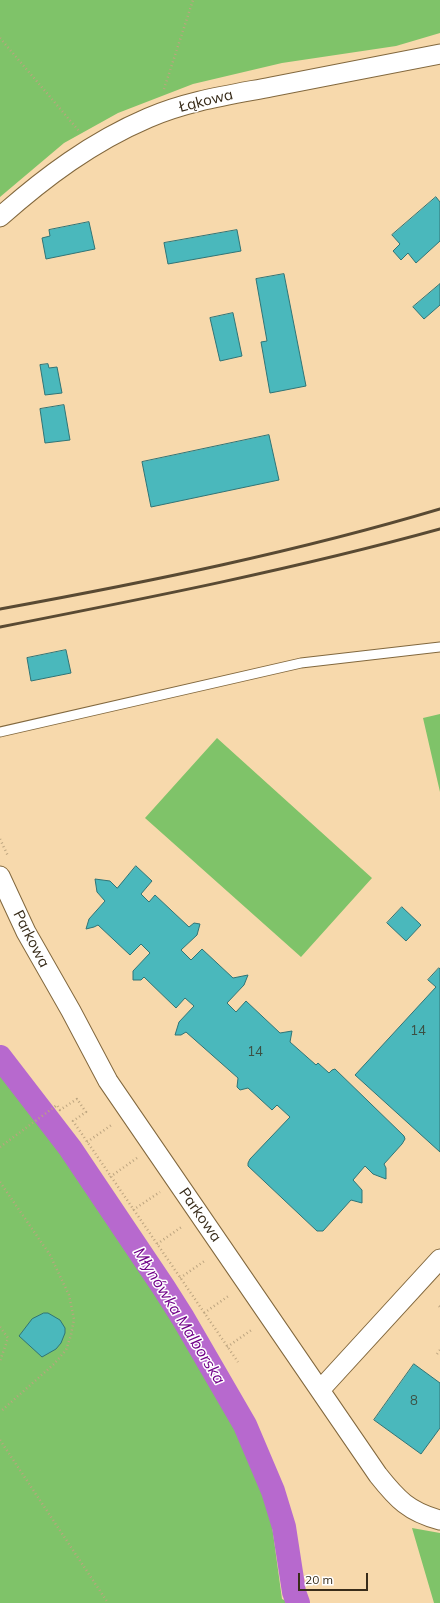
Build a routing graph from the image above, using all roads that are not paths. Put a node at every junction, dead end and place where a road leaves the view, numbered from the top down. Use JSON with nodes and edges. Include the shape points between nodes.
{"nodes":[{"id":1,"x":440,"y":54,"type":"edge"},
{"id":2,"x":0,"y":217,"type":"edge"},
{"id":3,"x":440,"y":648,"type":"edge"},
{"id":4,"x":0,"y":732,"type":"edge"},
{"id":5,"x":0,"y":876,"type":"edge"},
{"id":6,"x":440,"y":1259,"type":"edge"},
{"id":7,"x":320,"y":1390,"type":"junction"},
{"id":8,"x":440,"y":1520,"type":"edge"}],
"edges":[{"from":1,"to":2,"type":"street","name":"Łąkowa","via":[[195,101],[156,115],[112,135],[72,159]]},
{"from":3,"to":4,"type":"lane","via":[[301,663]]},
{"from":5,"to":7,"type":"street","name":"Parkowa","via":[[26,932],[108,1081]]},
{"from":6,"to":7,"type":"street"},
{"from":7,"to":8,"type":"street","name":"Parkowa","via":[[378,1475],[399,1500],[418,1512]]}]}
